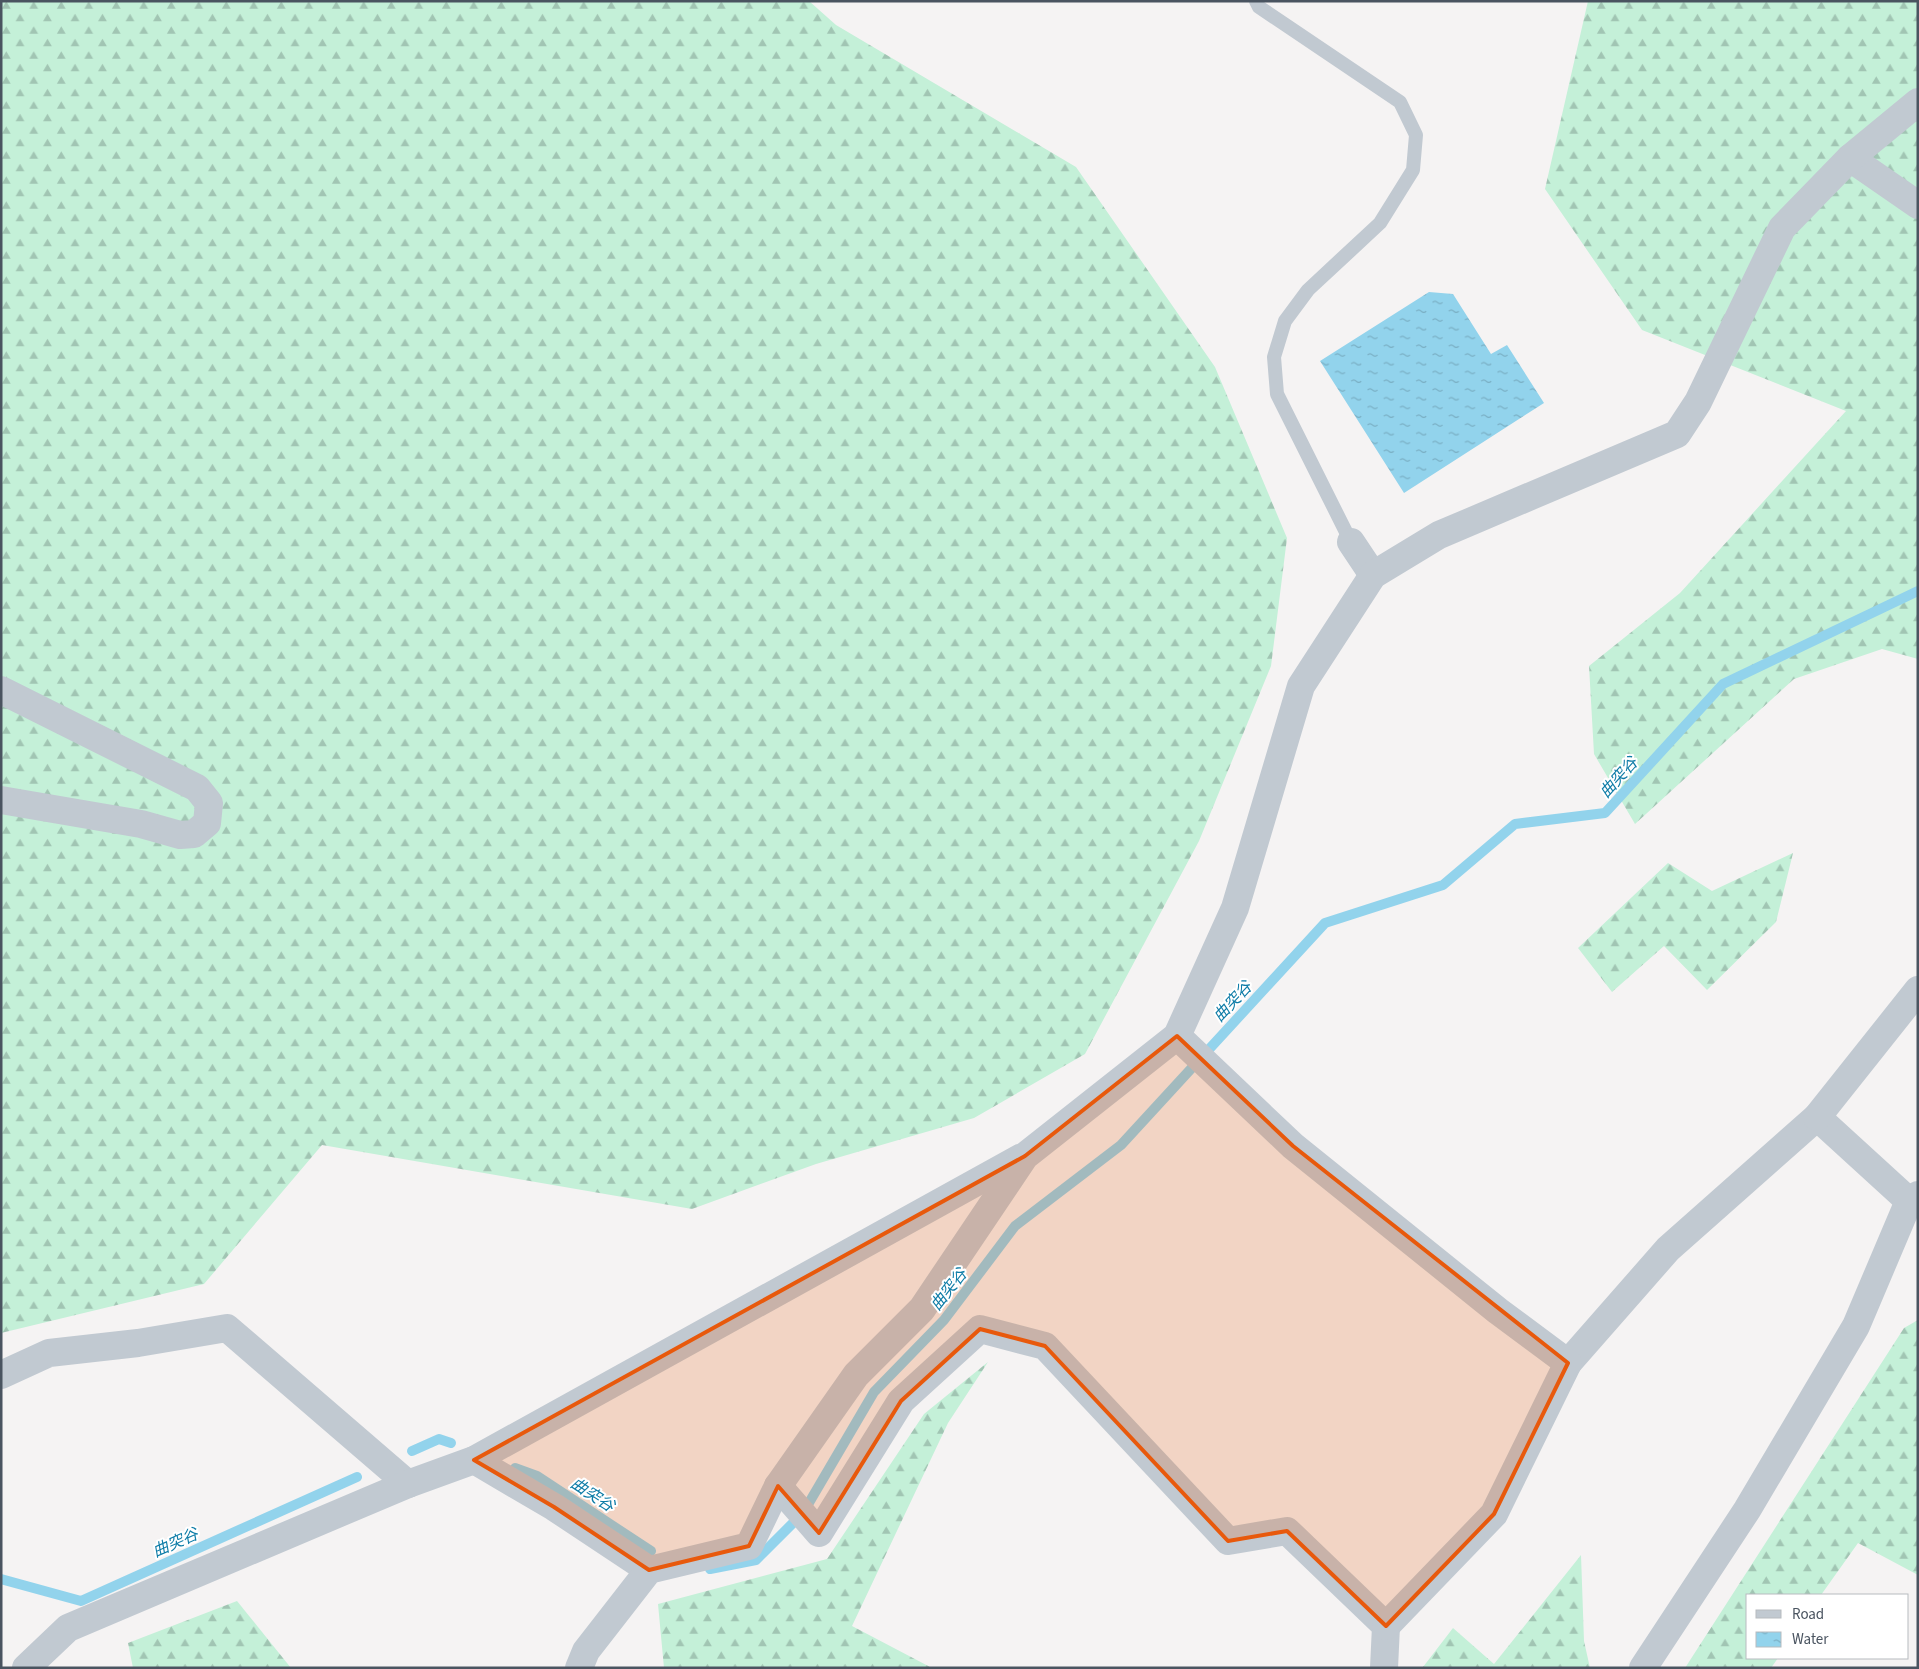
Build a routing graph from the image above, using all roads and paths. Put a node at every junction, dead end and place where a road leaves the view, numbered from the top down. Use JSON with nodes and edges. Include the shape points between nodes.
{"nodes":[{"id":1,"x":1256,"y":1,"type":"edge"},
{"id":2,"x":1918,"y":102,"type":"edge"},
{"id":3,"x":1850,"y":158,"type":"junction"},
{"id":4,"x":1918,"y":205,"type":"edge"},
{"id":5,"x":1351,"y":542,"type":"joint"},
{"id":6,"x":1373,"y":575,"type":"junction"},
{"id":7,"x":1,"y":690,"type":"edge"},
{"id":8,"x":1,"y":800,"type":"edge"},
{"id":9,"x":1918,"y":990,"type":"edge"},
{"id":10,"x":1180,"y":1039,"type":"junction"},
{"id":11,"x":1816,"y":1116,"type":"junction"},
{"id":12,"x":1025,"y":1156,"type":"junction"},
{"id":13,"x":1913,"y":1198,"type":"edge"},
{"id":14,"x":1568,"y":1362,"type":"junction"},
{"id":15,"x":1,"y":1375,"type":"edge"},
{"id":16,"x":474,"y":1460,"type":"junction"},
{"id":17,"x":408,"y":1484,"type":"junction"},
{"id":18,"x":783,"y":1491,"type":"junction"},
{"id":19,"x":649,"y":1570,"type":"junction"},
{"id":20,"x":1386,"y":1626,"type":"junction"},
{"id":21,"x":26,"y":1668,"type":"edge"},
{"id":22,"x":579,"y":1668,"type":"edge"},
{"id":23,"x":1384,"y":1668,"type":"edge"},
{"id":24,"x":1643,"y":1668,"type":"edge"}],
"edges":[{"from":1,"to":5,"type":"lane","via":[[1400,102],[1416,135],[1413,170],[1380,223],[1308,290],[1285,321],[1274,358],[1277,394]]},
{"from":2,"to":3,"type":"street"},
{"from":3,"to":4,"type":"street"},
{"from":3,"to":6,"type":"street","via":[[1782,228],[1698,402],[1677,434],[1439,535]]},
{"from":5,"to":6,"type":"street"},
{"from":6,"to":10,"type":"street","via":[[1301,686],[1234,908]]},
{"from":7,"to":8,"type":"street","via":[[197,788],[209,803],[207,823],[194,834],[180,836],[141,824]]},
{"from":9,"to":11,"type":"street"},
{"from":10,"to":12,"type":"street"},
{"from":10,"to":14,"type":"street","via":[[1293,1146],[1498,1311]]},
{"from":11,"to":13,"type":"street"},
{"from":11,"to":14,"type":"street","via":[[1668,1249]]},
{"from":12,"to":16,"type":"street"},
{"from":12,"to":18,"type":"street","via":[[922,1309],[856,1376]]},
{"from":13,"to":24,"type":"street","via":[[1856,1326],[1747,1510]]},
{"from":14,"to":20,"type":"street","via":[[1494,1514]]},
{"from":15,"to":17,"type":"street","via":[[49,1353],[227,1328]]},
{"from":16,"to":17,"type":"street"},
{"from":16,"to":19,"type":"street","via":[[554,1507]]},
{"from":17,"to":21,"type":"street","via":[[68,1628]]},
{"from":18,"to":19,"type":"street","via":[[749,1546]]},
{"from":18,"to":20,"type":"street","via":[[819,1533],[901,1401],[980,1329],[1045,1346],[1228,1541],[1287,1531]]},
{"from":19,"to":22,"type":"street","via":[[586,1651]]},
{"from":20,"to":23,"type":"street"}]}
